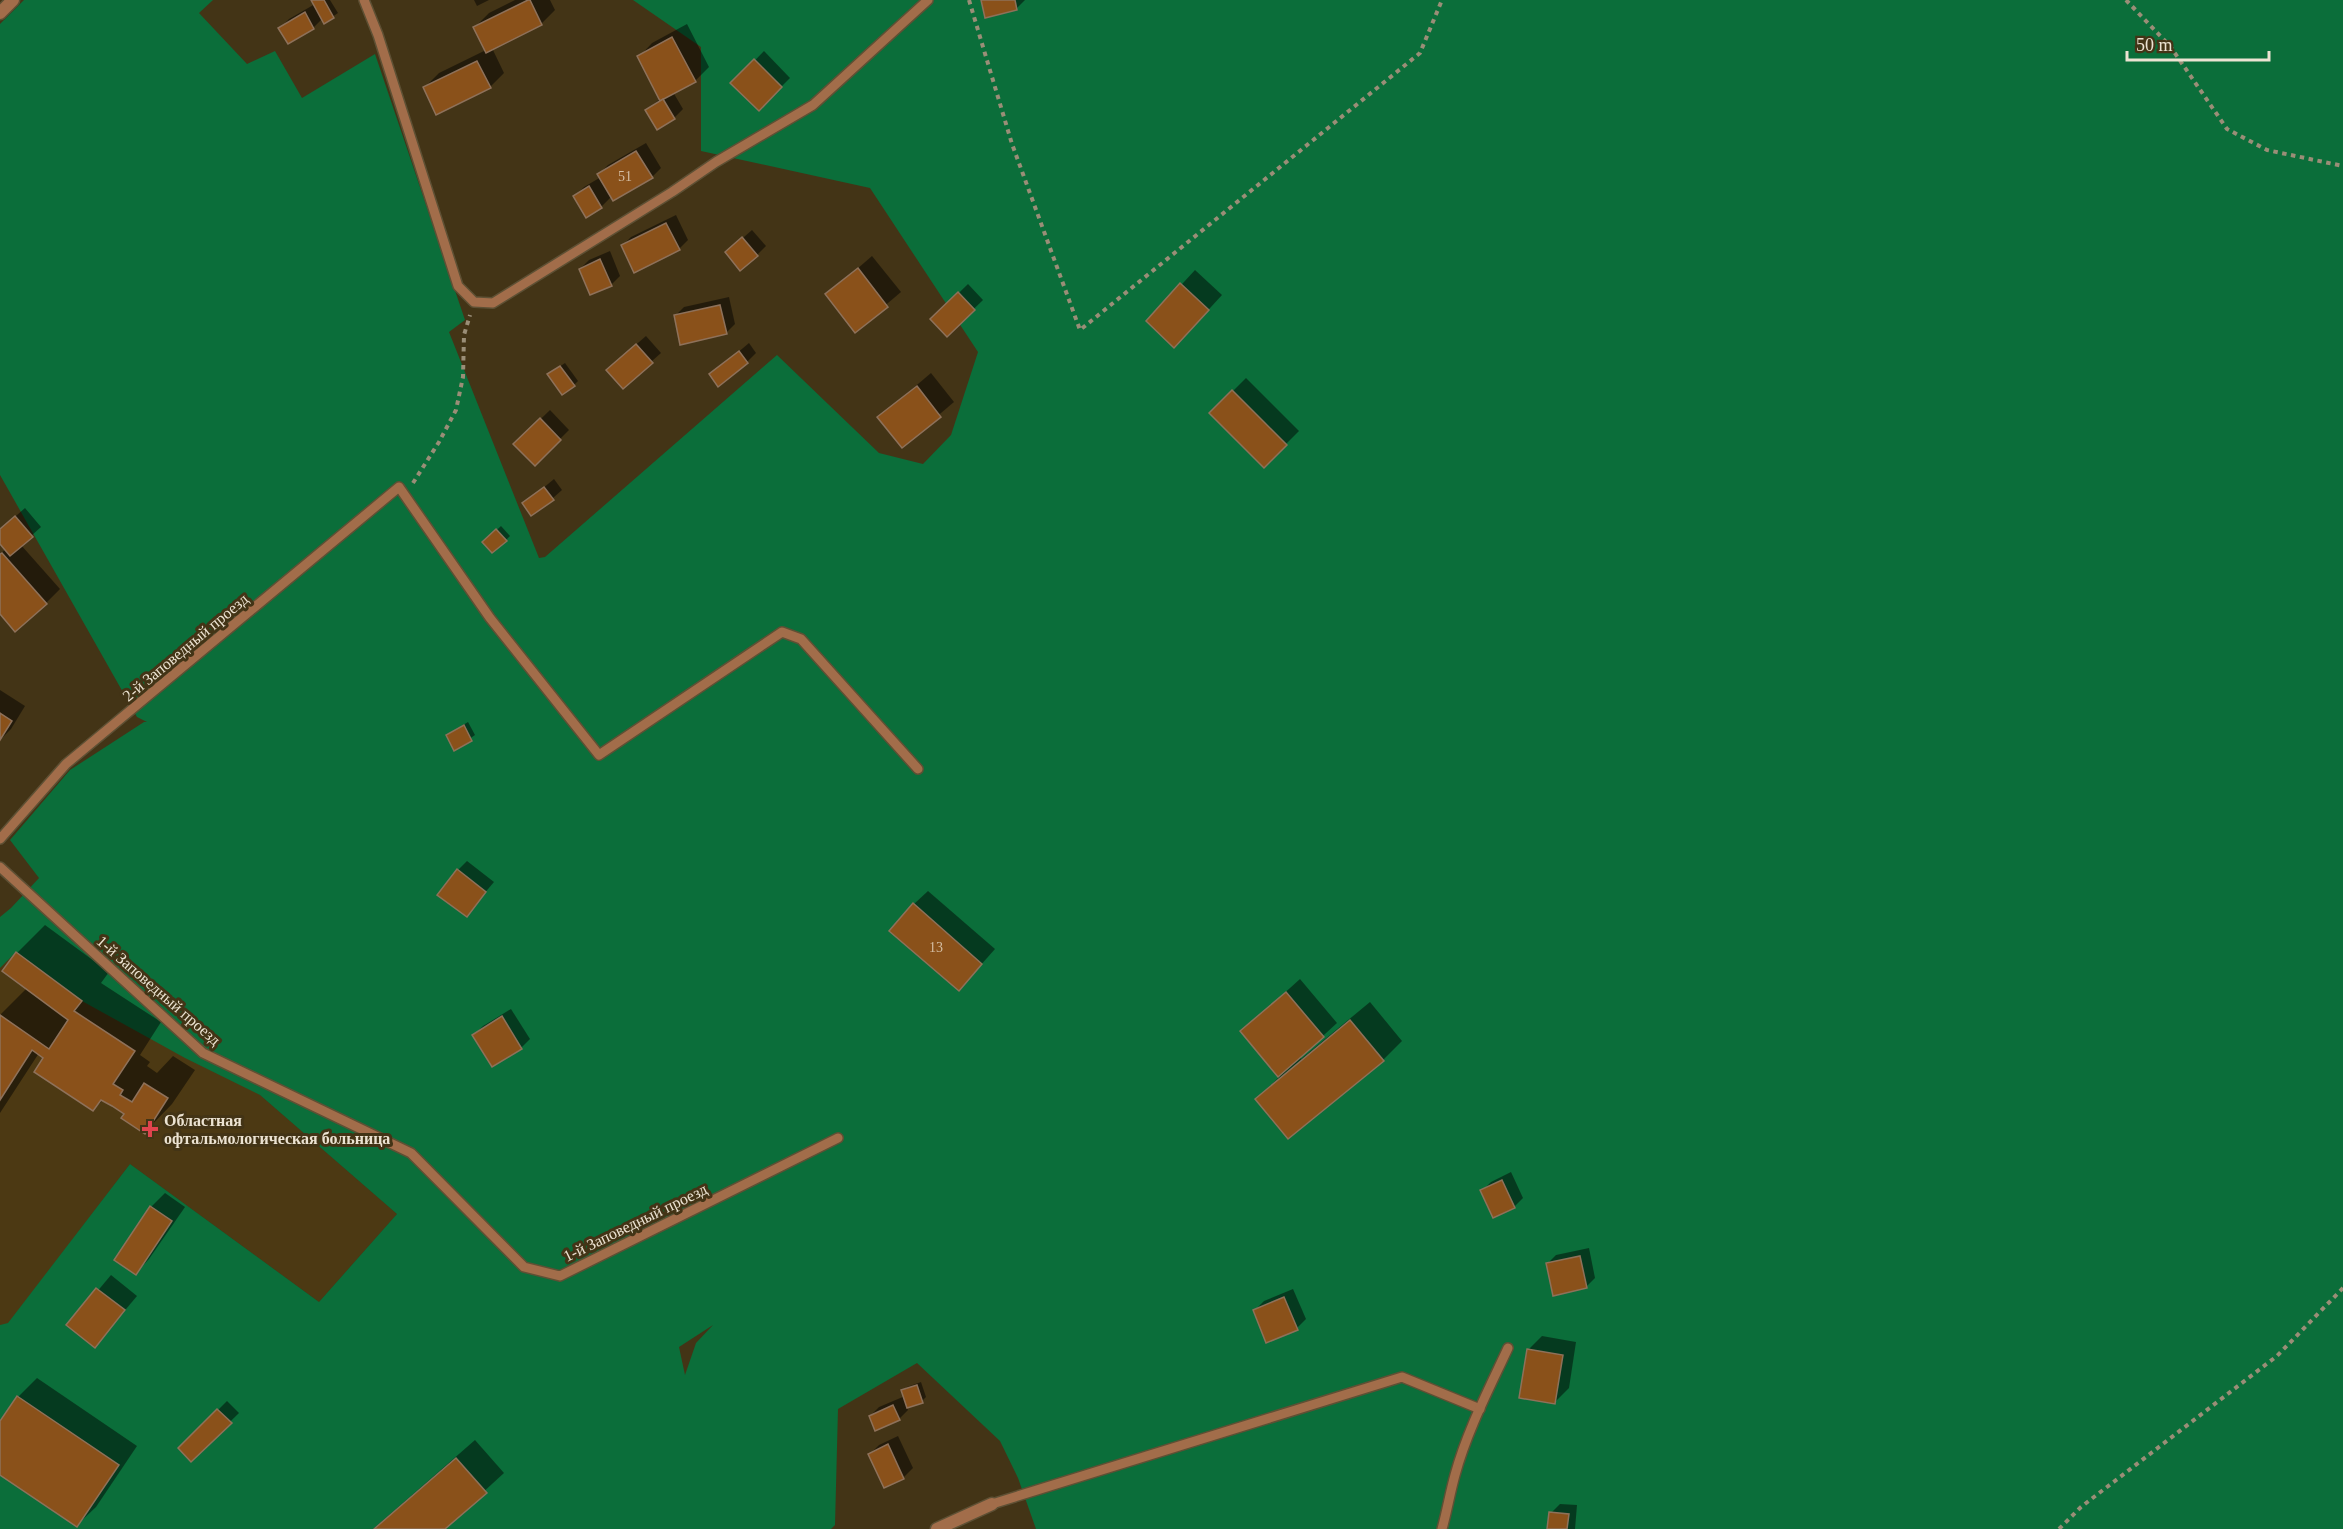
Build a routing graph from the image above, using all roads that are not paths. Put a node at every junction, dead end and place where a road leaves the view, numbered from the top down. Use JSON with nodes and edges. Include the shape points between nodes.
{"nodes":[{"id":1,"x":13,"y":0,"type":"edge"},
{"id":2,"x":364,"y":0,"type":"edge"},
{"id":3,"x":928,"y":0,"type":"edge"},
{"id":4,"x":0,"y":13,"type":"edge"},
{"id":5,"x":918,"y":768,"type":"dead end"},
{"id":6,"x":0,"y":839,"type":"edge"},
{"id":7,"x":0,"y":867,"type":"edge"},
{"id":8,"x":838,"y":1138,"type":"dead end"},
{"id":9,"x":1508,"y":1348,"type":"dead end"},
{"id":10,"x":1480,"y":1409,"type":"junction"},
{"id":11,"x":992,"y":1504,"type":"joint"},
{"id":12,"x":937,"y":1529,"type":"edge"},
{"id":13,"x":1442,"y":1529,"type":"edge"}],
"edges":[{"from":1,"to":4,"type":"street"},
{"from":2,"to":3,"type":"lane","via":[[458,286],[474,302],[493,303],[813,105]]},
{"from":5,"to":6,"type":"lane","name":"2-й Заповедный проезд","via":[[801,639],[782,632],[599,755],[490,618],[399,488],[66,764]]},
{"from":7,"to":8,"type":"lane","name":"1-й Заповедный проезд","via":[[203,1053],[411,1153],[524,1267],[560,1276]]},
{"from":9,"to":10,"type":"lane"},
{"from":10,"to":11,"type":"lane","via":[[1402,1377]]},
{"from":10,"to":13,"type":"lane","via":[[1455,1475]]},
{"from":11,"to":12,"type":"street"}]}
